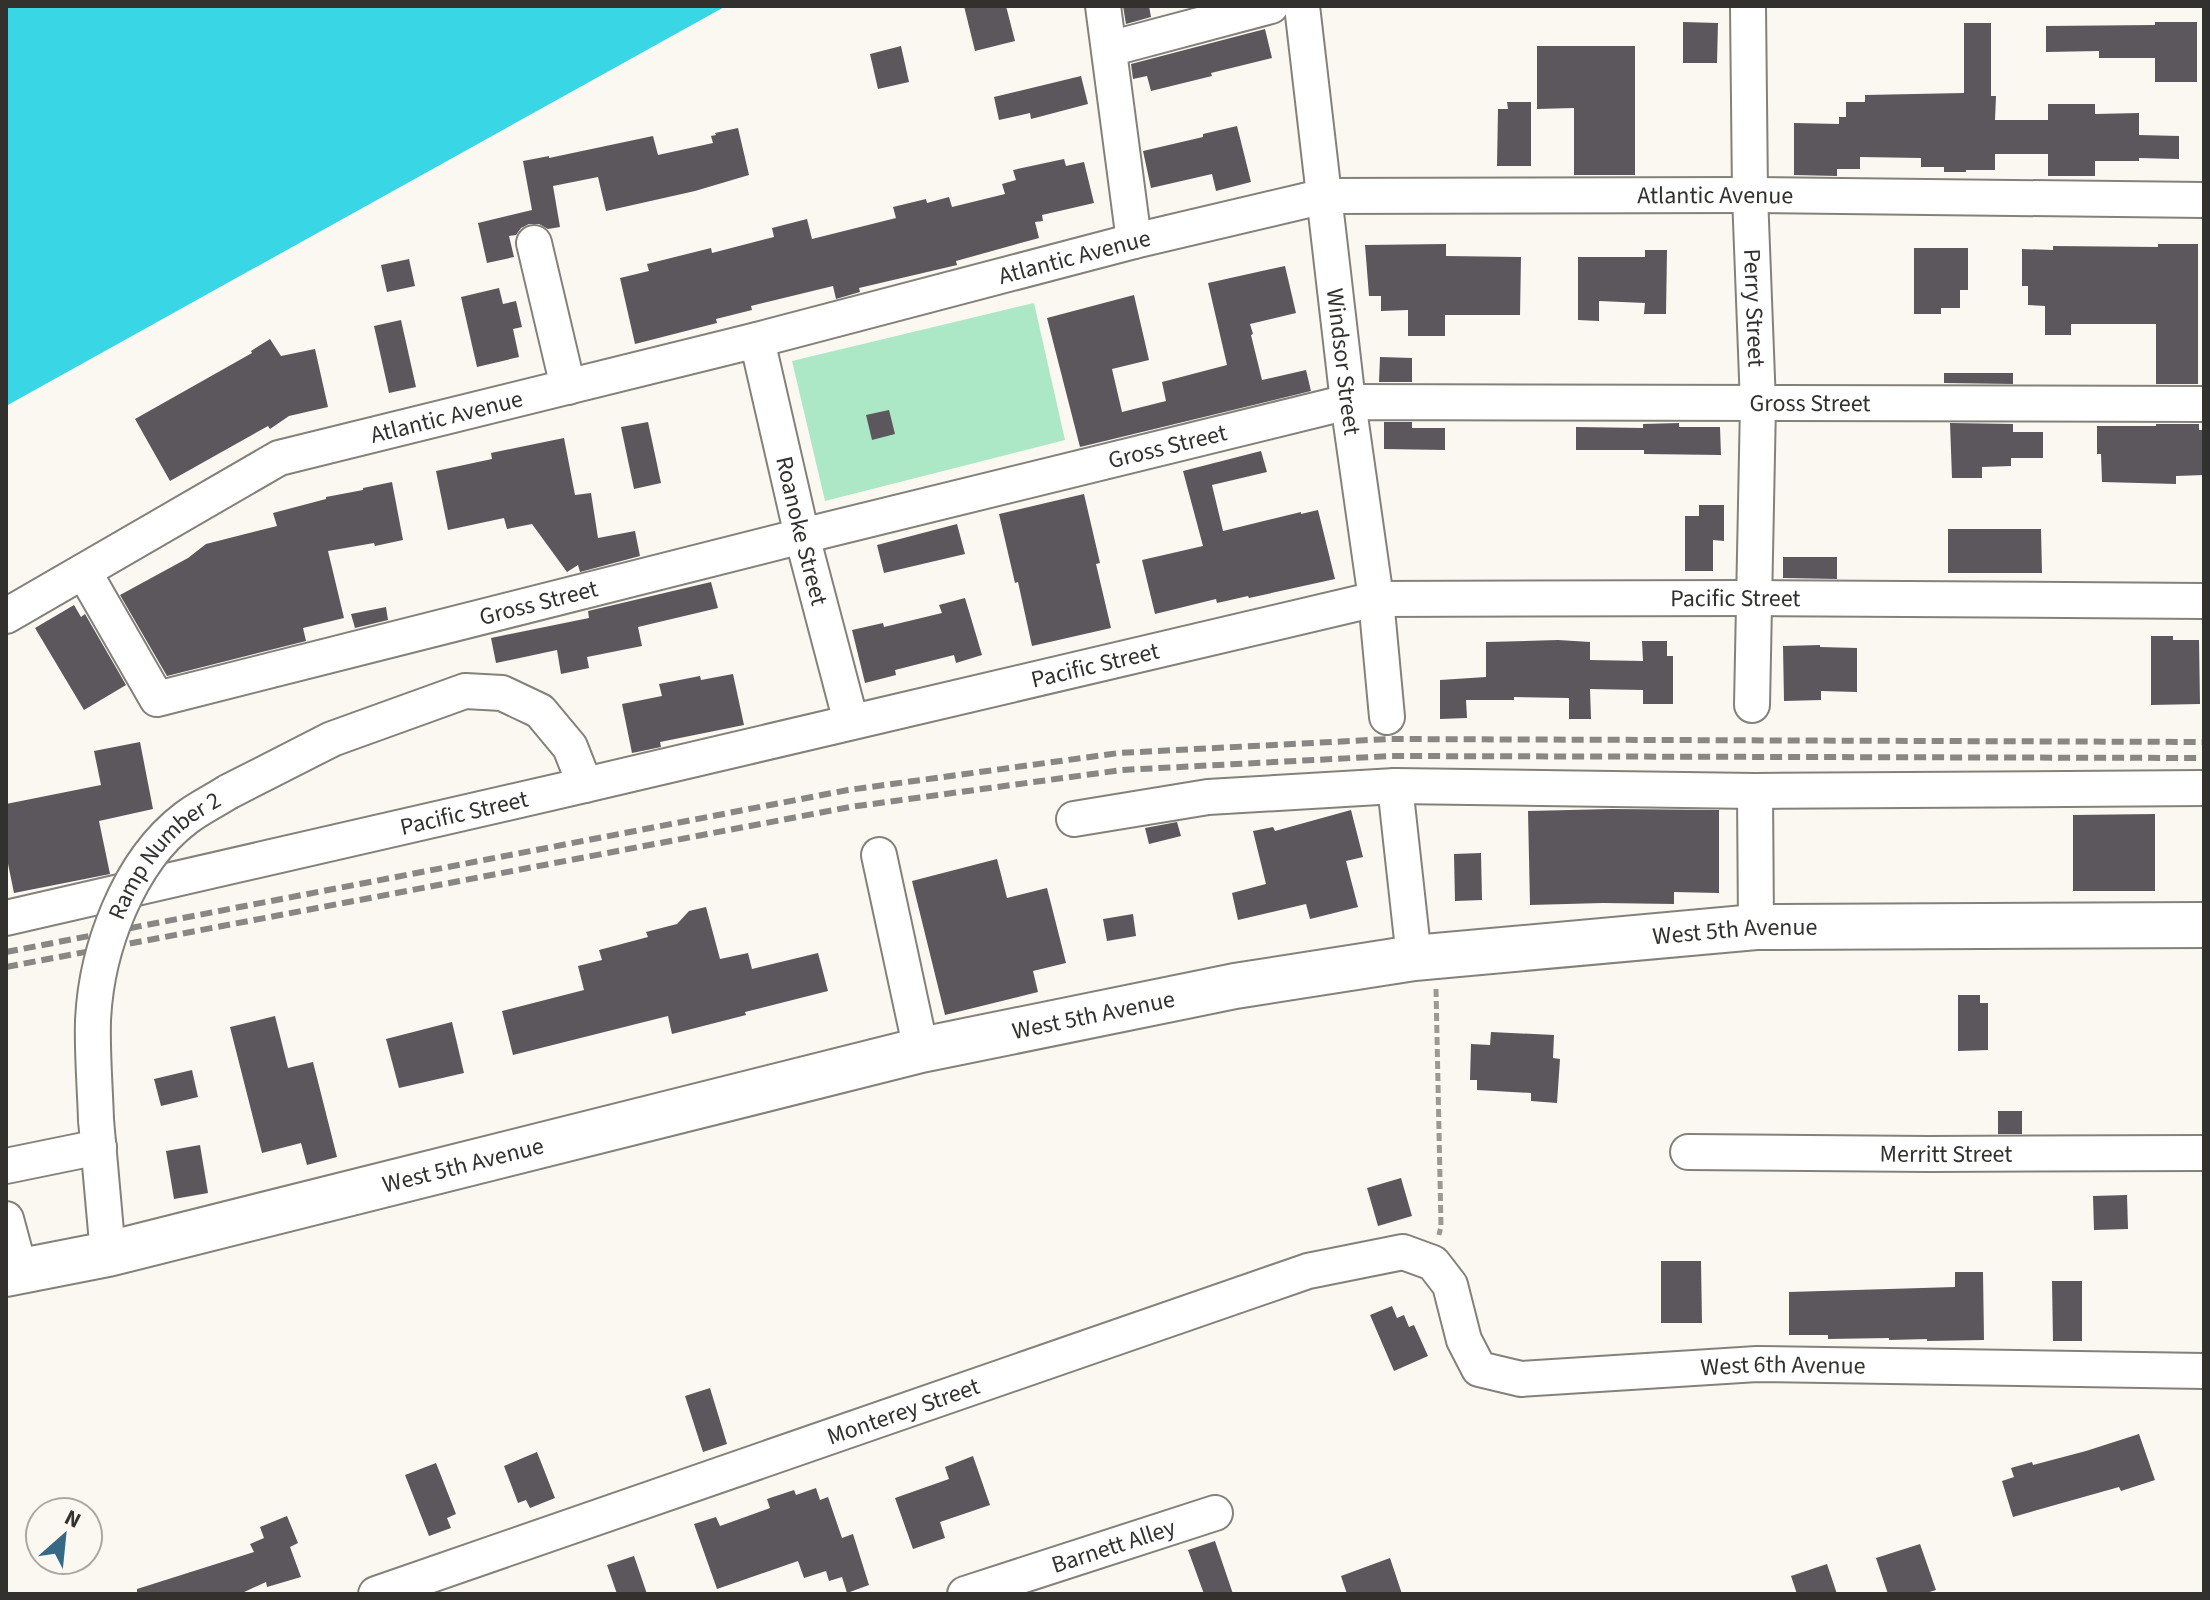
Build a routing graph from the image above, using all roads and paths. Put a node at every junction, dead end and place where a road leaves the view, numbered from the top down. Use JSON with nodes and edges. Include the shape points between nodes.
{"nodes":[{"id":1,"x":1103,"y":6,"type":"edge"},
{"id":2,"x":1271,"y":6,"type":"edge"},
{"id":3,"x":1302,"y":6,"type":"edge"},
{"id":4,"x":1748,"y":6,"type":"edge"},
{"id":5,"x":1109,"y":49,"type":"junction"},
{"id":6,"x":1750,"y":195,"type":"junction"},
{"id":7,"x":1325,"y":196,"type":"junction"},
{"id":8,"x":2204,"y":200,"type":"edge"},
{"id":9,"x":1134,"y":241,"type":"junction"},
{"id":10,"x":534,"y":243,"type":"dead end"},
{"id":11,"x":757,"y":340,"type":"junction"},
{"id":12,"x":568,"y":387,"type":"junction"},
{"id":13,"x":1348,"y":402,"type":"junction"},
{"id":14,"x":1758,"y":404,"type":"junction"},
{"id":15,"x":2204,"y":404,"type":"edge"},
{"id":16,"x":802,"y":536,"type":"junction"},
{"id":17,"x":84,"y":572,"type":"junction"},
{"id":18,"x":1753,"y":598,"type":"junction"},
{"id":19,"x":1376,"y":599,"type":"junction"},
{"id":20,"x":2204,"y":601,"type":"edge"},
{"id":21,"x":6,"y":616,"type":"edge"},
{"id":22,"x":1752,"y":705,"type":"dead end"},
{"id":23,"x":1387,"y":717,"type":"dead end"},
{"id":24,"x":851,"y":722,"type":"junction"},
{"id":25,"x":585,"y":785,"type":"junction"},
{"id":26,"x":1395,"y":786,"type":"junction"},
{"id":27,"x":2204,"y":788,"type":"edge"},
{"id":28,"x":1755,"y":791,"type":"junction"},
{"id":29,"x":1074,"y":819,"type":"dead end"},
{"id":30,"x":879,"y":855,"type":"dead end"},
{"id":31,"x":6,"y":918,"type":"edge"},
{"id":32,"x":2204,"y":925,"type":"edge"},
{"id":33,"x":1756,"y":927,"type":"junction"},
{"id":34,"x":1425,"y":957,"type":"junction"},
{"id":35,"x":921,"y":1050,"type":"junction"},
{"id":36,"x":98,"y":1133,"type":"junction"},
{"id":37,"x":1688,"y":1152,"type":"dead end"},
{"id":38,"x":2204,"y":1153,"type":"edge"},
{"id":39,"x":6,"y":1166,"type":"edge"},
{"id":40,"x":6,"y":1219,"type":"edge"},
{"id":41,"x":108,"y":1254,"type":"junction"},
{"id":42,"x":1433,"y":1263,"type":"junction"},
{"id":43,"x":13,"y":1273,"type":"edge"},
{"id":44,"x":2204,"y":1371,"type":"edge"},
{"id":45,"x":1215,"y":1513,"type":"dead end"},
{"id":46,"x":377,"y":1594,"type":"edge"},
{"id":47,"x":965,"y":1594,"type":"edge"}],
"edges":[{"from":1,"to":5,"type":"street"},
{"from":2,"to":5,"type":"street"},
{"from":3,"to":7,"type":"street","name":"Windsor Street"},
{"from":4,"to":6,"type":"street","name":"Perry Street"},
{"from":5,"to":9,"type":"street"},
{"from":6,"to":7,"type":"street","name":"Atlantic Avenue"},
{"from":6,"to":8,"type":"street","name":"Atlantic Avenue"},
{"from":6,"to":14,"type":"street","name":"Perry Street"},
{"from":7,"to":9,"type":"street","name":"Atlantic Avenue"},
{"from":7,"to":13,"type":"street","name":"Windsor Street"},
{"from":9,"to":11,"type":"street","name":"Atlantic Avenue"},
{"from":10,"to":12,"type":"street"},
{"from":11,"to":12,"type":"street","name":"Atlantic Avenue"},
{"from":11,"to":16,"type":"street","name":"Roanoke Street"},
{"from":12,"to":17,"type":"street","name":"Atlantic Avenue","via":[[279,458]]},
{"from":13,"to":14,"type":"street","name":"Gross Street"},
{"from":13,"to":16,"type":"street","name":"Gross Street"},
{"from":13,"to":19,"type":"street","name":"Windsor Street"},
{"from":14,"to":15,"type":"street","name":"Gross Street"},
{"from":14,"to":18,"type":"street","name":"Perry Street"},
{"from":16,"to":17,"type":"street","name":"Gross Street","via":[[157,699]]},
{"from":16,"to":24,"type":"street","name":"Roanoke Street"},
{"from":17,"to":21,"type":"street","name":"Atlantic Avenue"},
{"from":18,"to":19,"type":"street","name":"Pacific Street"},
{"from":18,"to":20,"type":"street","name":"Pacific Street"},
{"from":18,"to":22,"type":"street","name":"Perry Street"},
{"from":19,"to":23,"type":"street","name":"Windsor Street"},
{"from":19,"to":24,"type":"street","name":"Pacific Street"},
{"from":24,"to":25,"type":"street","name":"Pacific Street"},
{"from":25,"to":31,"type":"street","name":"Pacific Street"},
{"from":25,"to":36,"type":"street","name":"Ramp Number 2","bridge":true,"via":[[570,747],[540,711],[502,693],[465,691],[332,739],[185,819],[135,878],[116,915],[100,968],[93,1020]]},
{"from":26,"to":28,"type":"street"},
{"from":26,"to":29,"type":"street","via":[[1208,797]]},
{"from":26,"to":34,"type":"street"},
{"from":27,"to":28,"type":"street"},
{"from":28,"to":33,"type":"street"},
{"from":30,"to":35,"type":"street"},
{"from":32,"to":33,"type":"main road","name":"West 5th Avenue"},
{"from":33,"to":34,"type":"main road","name":"West 5th Avenue"},
{"from":34,"to":35,"type":"main road","name":"West 5th Avenue","via":[[1235,986]]},
{"from":34,"to":42,"type":"path","via":[[1441,1226]]},
{"from":35,"to":41,"type":"main road","name":"West 5th Avenue"},
{"from":36,"to":39,"type":"street"},
{"from":36,"to":41,"type":"street","name":"Ramp Number 2"},
{"from":37,"to":38,"type":"street","name":"Merritt Street"},
{"from":40,"to":43,"type":"street"},
{"from":41,"to":43,"type":"main road","name":"West 5th Avenue"},
{"from":42,"to":44,"type":"street","name":"West 6th Avenue","via":[[1450,1285],[1464,1340],[1479,1369],[1521,1379],[1757,1364]]},
{"from":42,"to":46,"type":"street","name":"Monterey Street","via":[[1403,1252],[1308,1271]]},
{"from":45,"to":47,"type":"street","name":"Barnett Alley"}]}
